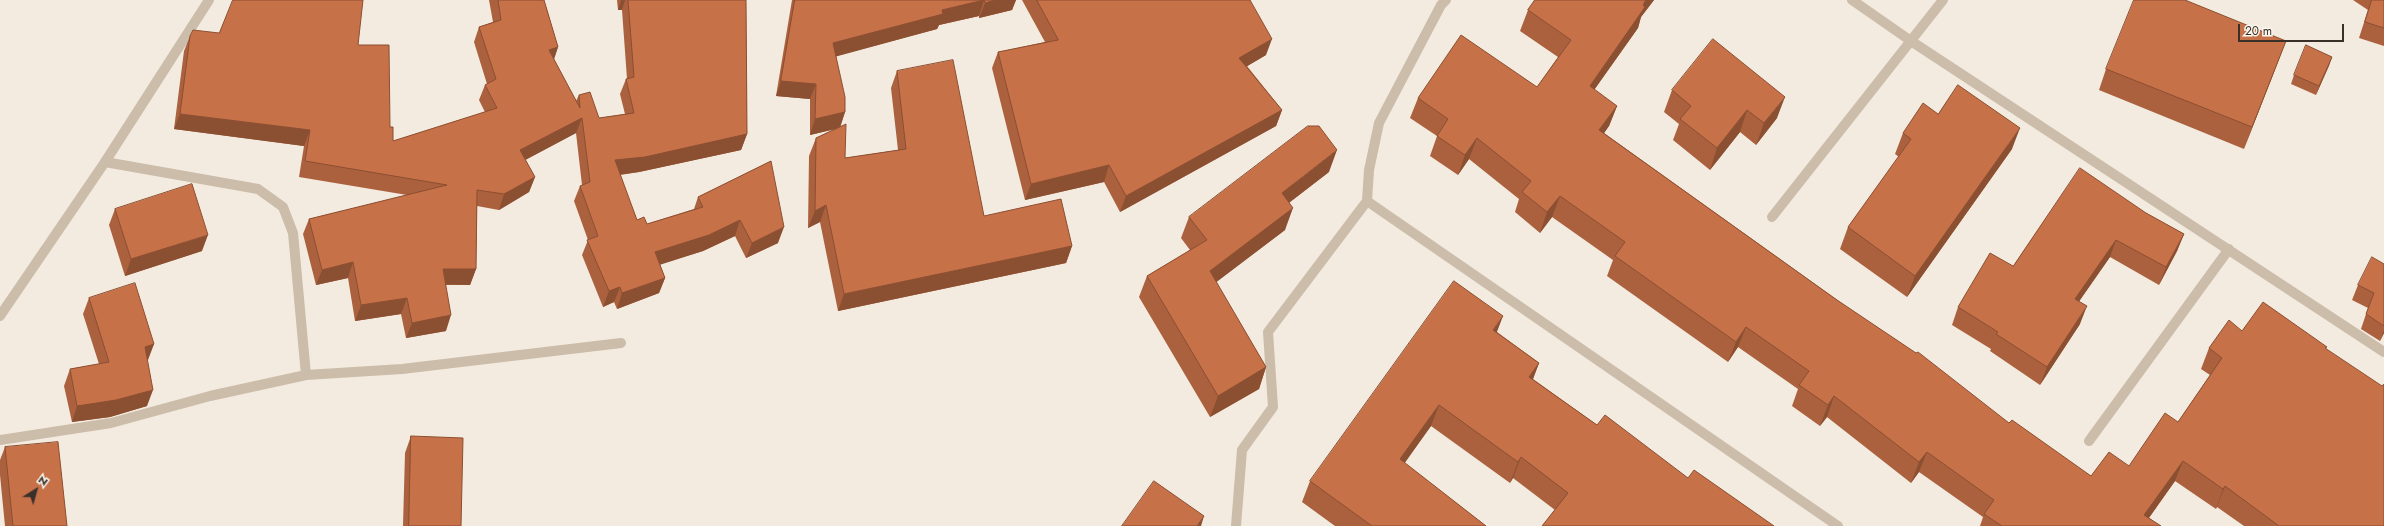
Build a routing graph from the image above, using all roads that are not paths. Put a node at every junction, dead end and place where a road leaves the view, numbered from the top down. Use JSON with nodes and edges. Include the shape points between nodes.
{"nodes":[{"id":1,"x":209,"y":0,"type":"edge"},
{"id":2,"x":1446,"y":0,"type":"edge"},
{"id":3,"x":1852,"y":0,"type":"edge"},
{"id":4,"x":1943,"y":0,"type":"edge"},
{"id":5,"x":1911,"y":41,"type":"junction"},
{"id":6,"x":105,"y":162,"type":"junction"},
{"id":7,"x":1367,"y":201,"type":"junction"},
{"id":8,"x":1772,"y":217,"type":"dead end"},
{"id":9,"x":2229,"y":249,"type":"junction"},
{"id":10,"x":0,"y":316,"type":"edge"},
{"id":11,"x":621,"y":343,"type":"dead end"},
{"id":12,"x":2384,"y":352,"type":"edge"},
{"id":13,"x":306,"y":374,"type":"junction"},
{"id":14,"x":0,"y":440,"type":"edge"},
{"id":15,"x":2089,"y":441,"type":"dead end"},
{"id":16,"x":1236,"y":526,"type":"edge"},
{"id":17,"x":1838,"y":526,"type":"edge"}],
"edges":[{"from":1,"to":6,"type":"street"},
{"from":2,"to":7,"type":"street","via":[[1379,123],[1369,170]]},
{"from":3,"to":5,"type":"street"},
{"from":4,"to":5,"type":"street"},
{"from":5,"to":8,"type":"street"},
{"from":5,"to":9,"type":"street"},
{"from":6,"to":10,"type":"street"},
{"from":6,"to":13,"type":"street","via":[[258,189],[283,207],[293,233]]},
{"from":7,"to":16,"type":"street","via":[[1268,332],[1273,407],[1242,450]]},
{"from":7,"to":17,"type":"street"},
{"from":9,"to":12,"type":"street"},
{"from":9,"to":15,"type":"street"},
{"from":11,"to":13,"type":"street","via":[[402,369]]},
{"from":13,"to":14,"type":"street","via":[[210,396],[111,423]]}]}
